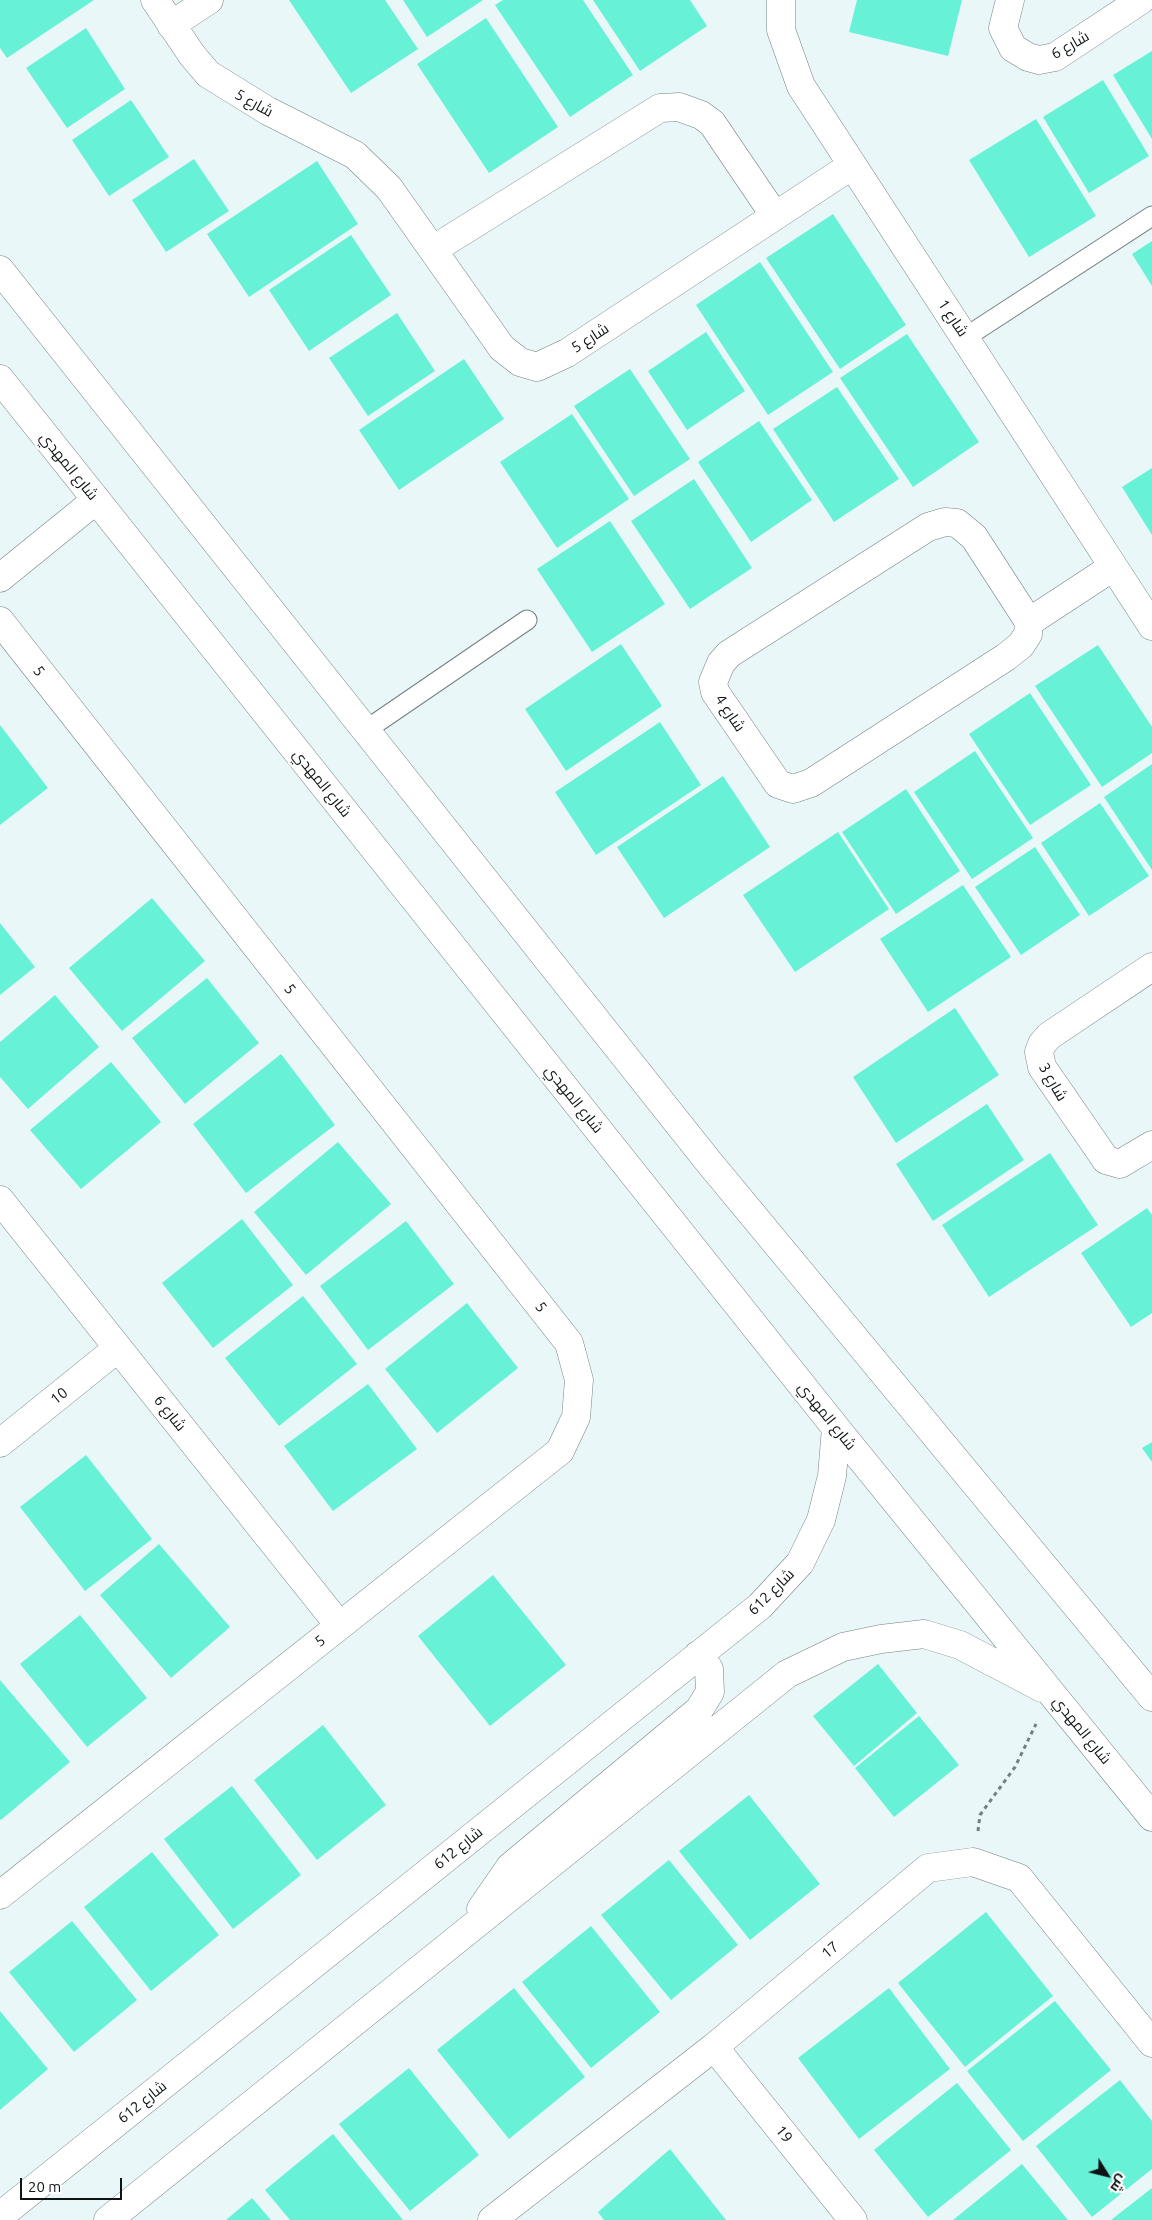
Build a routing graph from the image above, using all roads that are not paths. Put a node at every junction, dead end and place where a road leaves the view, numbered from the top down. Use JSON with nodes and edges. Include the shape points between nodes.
{"nodes":[{"id":1,"x":155,"y":0,"type":"edge"},
{"id":2,"x":208,"y":0,"type":"edge"},
{"id":3,"x":781,"y":0,"type":"edge"},
{"id":4,"x":1010,"y":0,"type":"edge"},
{"id":5,"x":1141,"y":0,"type":"edge"},
{"id":6,"x":171,"y":25,"type":"junction"},
{"id":7,"x":851,"y":166,"type":"junction"},
{"id":8,"x":775,"y":216,"type":"junction"},
{"id":9,"x":1152,"y":216,"type":"edge"},
{"id":10,"x":434,"y":249,"type":"junction"},
{"id":11,"x":0,"y":270,"type":"edge"},
{"id":12,"x":966,"y":337,"type":"junction"},
{"id":13,"x":0,"y":379,"type":"edge"},
{"id":14,"x":96,"y":500,"type":"junction"},
{"id":15,"x":1113,"y":567,"type":"junction"},
{"id":16,"x":0,"y":578,"type":"edge"},
{"id":17,"x":527,"y":620,"type":"dead end"},
{"id":18,"x":0,"y":621,"type":"edge"},
{"id":19,"x":1029,"y":622,"type":"junction"},
{"id":20,"x":1152,"y":626,"type":"edge"},
{"id":21,"x":366,"y":730,"type":"junction"},
{"id":22,"x":1152,"y":967,"type":"edge"},
{"id":23,"x":1152,"y":1145,"type":"edge"},
{"id":24,"x":0,"y":1200,"type":"edge"},
{"id":25,"x":118,"y":1348,"type":"junction"},
{"id":26,"x":836,"y":1428,"type":"junction"},
{"id":27,"x":0,"y":1443,"type":"edge"},
{"id":28,"x":339,"y":1626,"type":"junction"},
{"id":29,"x":698,"y":1655,"type":"junction"},
{"id":30,"x":1052,"y":1694,"type":"junction"},
{"id":31,"x":1152,"y":1697,"type":"edge"},
{"id":32,"x":1152,"y":1817,"type":"edge"},
{"id":33,"x":0,"y":1895,"type":"edge"},
{"id":34,"x":465,"y":1933,"type":"junction"},
{"id":35,"x":1152,"y":2043,"type":"edge"},
{"id":36,"x":714,"y":2047,"type":"junction"},
{"id":37,"x":0,"y":2216,"type":"edge"},
{"id":38,"x":108,"y":2220,"type":"edge"},
{"id":39,"x":492,"y":2220,"type":"edge"},
{"id":40,"x":853,"y":2220,"type":"edge"}],
"edges":[{"from":1,"to":6,"type":"street","name":"شارع 5"},
{"from":2,"to":6,"type":"street"},
{"from":3,"to":7,"type":"street","name":"شارع 1","via":[[781,30],[802,86]]},
{"from":4,"to":5,"type":"street","name":"شارع 6","via":[[1004,28],[1013,48],[1039,60],[1055,57]]},
{"from":6,"to":10,"type":"street","name":"شارع 5","via":[[192,55],[214,78],[268,111],[355,156],[389,188]]},
{"from":7,"to":8,"type":"street","name":"شارع 5"},
{"from":7,"to":12,"type":"street","name":"شارع 1"},
{"from":8,"to":10,"type":"street","via":[[712,124],[701,115],[683,109],[660,108]]},
{"from":8,"to":10,"type":"street","name":"شارع 5","via":[[567,353],[537,367],[520,362],[502,348]]},
{"from":9,"to":12,"type":"lane"},
{"from":11,"to":21,"type":"street"},
{"from":12,"to":15,"type":"street","name":"شارع 1"},
{"from":13,"to":14,"type":"street","name":"شارع المهدي"},
{"from":14,"to":16,"type":"street"},
{"from":14,"to":26,"type":"street","name":"شارع المهدي"},
{"from":15,"to":19,"type":"street"},
{"from":15,"to":20,"type":"street","name":"شارع 1"},
{"from":17,"to":21,"type":"lane"},
{"from":18,"to":28,"type":"street","name":"5","via":[[569,1343],[579,1380],[576,1417],[560,1451]]},
{"from":19,"to":19,"type":"street","name":"شارع 4","via":[[1025,639],[1006,657],[811,783],[793,789],[778,784],[715,692],[716,672],[729,654],[928,527],[944,522],[957,523],[974,537]]},
{"from":21,"to":31,"type":"street","via":[[708,1161]]},
{"from":22,"to":23,"type":"street","name":"شارع 3","via":[[1049,1036],[1039,1052],[1042,1067],[1106,1160],[1120,1164]]},
{"from":24,"to":25,"type":"street","name":"شارع 6"},
{"from":25,"to":27,"type":"street","name":"10"},
{"from":25,"to":28,"type":"street","name":"شارع 6"},
{"from":26,"to":29,"type":"street","name":"شارع 612","via":[[832,1476],[821,1520],[800,1563],[760,1606]]},
{"from":26,"to":30,"type":"street","name":"شارع المهدي"},
{"from":28,"to":33,"type":"street","name":"5"},
{"from":29,"to":34,"type":"street","via":[[709,1669],[710,1692],[699,1710],[510,1867]]},
{"from":29,"to":37,"type":"street","name":"شارع 612"},
{"from":30,"to":32,"type":"street","name":"شارع المهدي"},
{"from":30,"to":34,"type":"street","via":[[960,1645],[924,1634],[843,1647],[787,1674]]},
{"from":34,"to":38,"type":"street"},
{"from":35,"to":36,"type":"street","name":"17","via":[[1019,1878],[973,1862],[928,1868]]},
{"from":36,"to":39,"type":"street","name":"17"},
{"from":36,"to":40,"type":"street","name":"19"}]}
